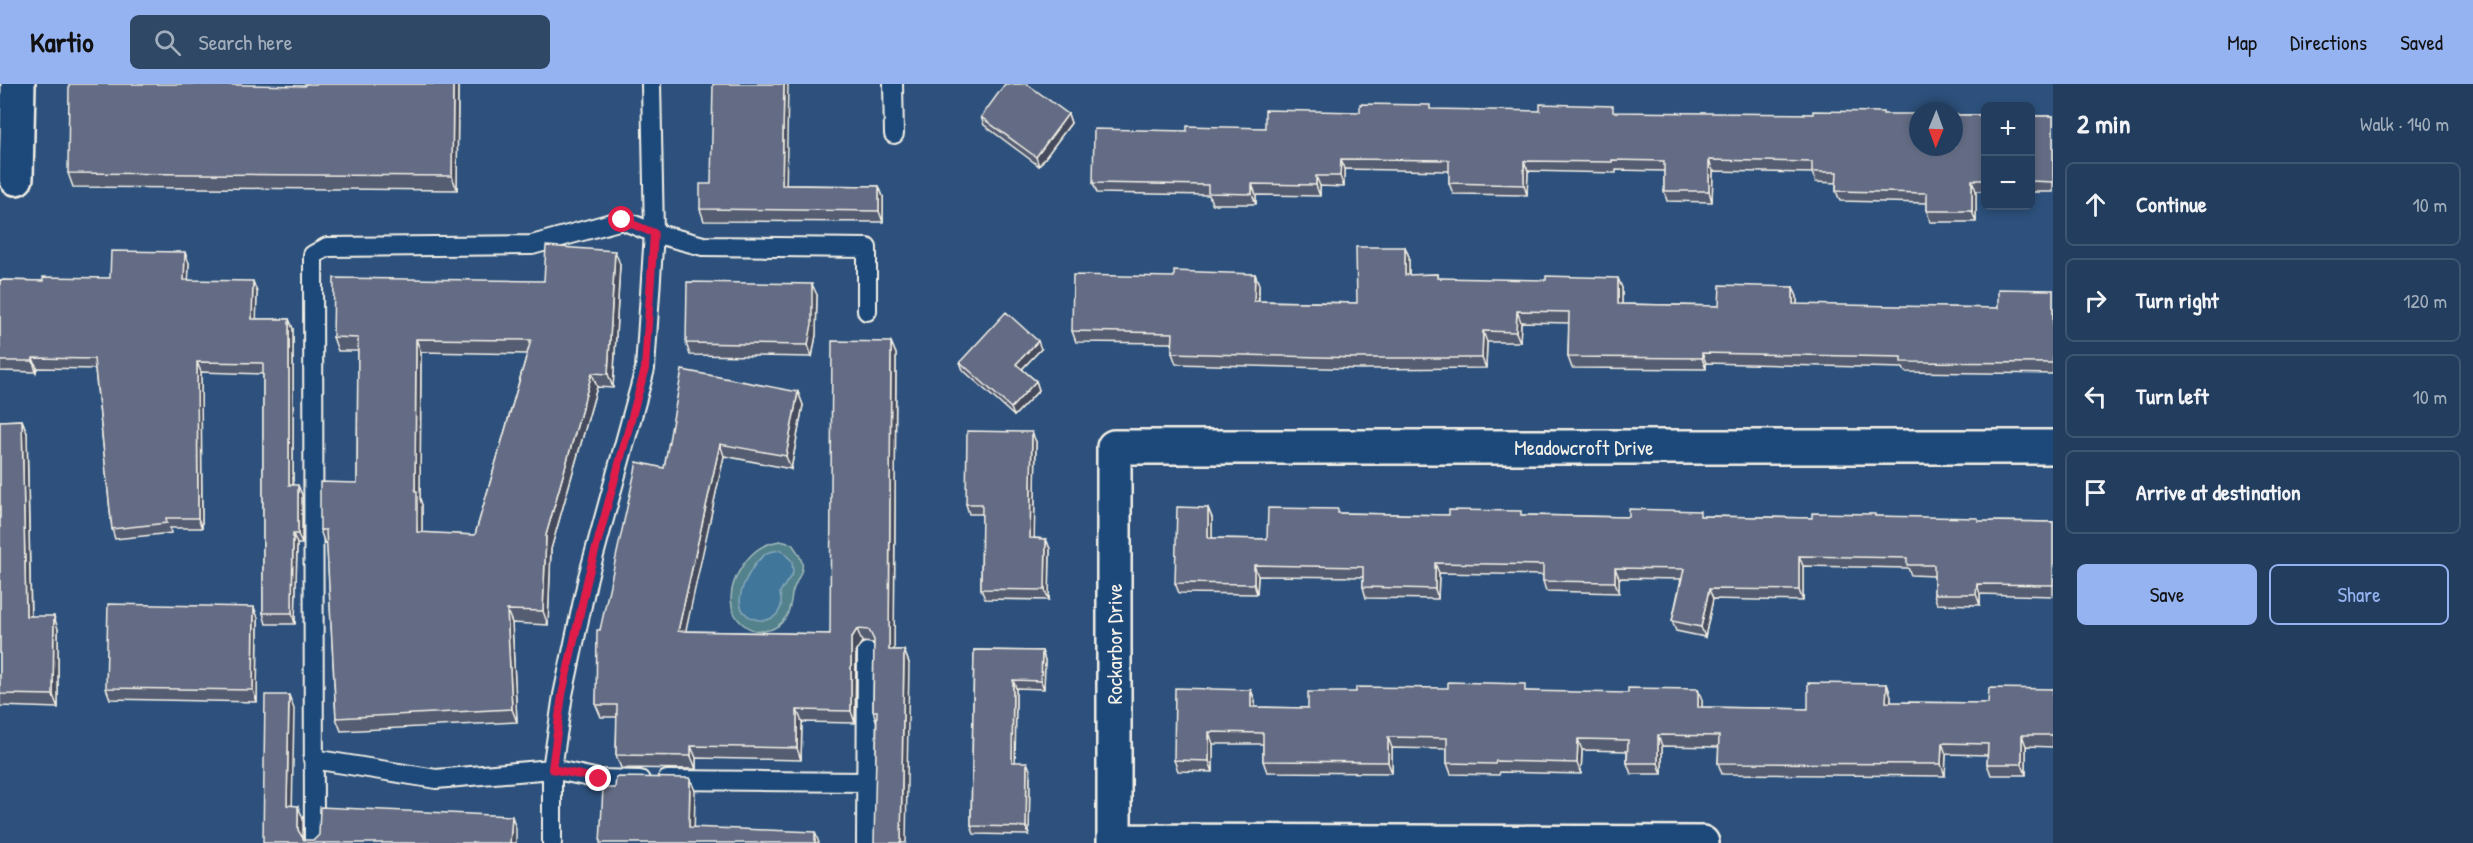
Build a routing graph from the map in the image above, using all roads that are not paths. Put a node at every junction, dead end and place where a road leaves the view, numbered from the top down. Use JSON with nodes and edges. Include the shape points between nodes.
{"nodes":[{"id":1,"x":18,"y":84,"type":"edge"},
{"id":2,"x":651,"y":84,"type":"edge"},
{"id":3,"x":893,"y":84,"type":"edge"},
{"id":4,"x":894,"y":134,"type":"dead end"},
{"id":5,"x":16,"y":178,"type":"dead end"},
{"id":6,"x":654,"y":233,"type":"junction"},
{"id":7,"x":867,"y":311,"type":"dead end"},
{"id":8,"x":1114,"y":447,"type":"joint"},
{"id":9,"x":2053,"y":447,"type":"edge"},
{"id":10,"x":867,"y":652,"type":"edge"},
{"id":11,"x":314,"y":759,"type":"junction"},
{"id":12,"x":552,"y":769,"type":"junction"},
{"id":13,"x":866,"y":782,"type":"junction"},
{"id":14,"x":314,"y":843,"type":"edge"},
{"id":15,"x":552,"y":843,"type":"edge"},
{"id":16,"x":866,"y":843,"type":"edge"},
{"id":17,"x":1702,"y":843,"type":"edge"}],
"edges":[{"from":1,"to":5,"type":"street"},
{"from":2,"to":6,"type":"lane"},
{"from":3,"to":4,"type":"lane"},
{"from":6,"to":7,"type":"lane","via":[[703,246],[867,248]]},
{"from":6,"to":11,"type":"lane","via":[[622,220],[532,245],[327,247],[313,255]]},
{"from":6,"to":12,"type":"lane","via":[[645,369],[588,577],[562,695]]},
{"from":8,"to":9,"type":"street","name":"Meadowcroft Drive"},
{"from":8,"to":17,"type":"street","name":"Rockarbor Drive","via":[[1114,841]]},
{"from":10,"to":13,"type":"lane"},
{"from":11,"to":12,"type":"lane","via":[[436,778]]},
{"from":11,"to":14,"type":"lane"},
{"from":12,"to":13,"type":"lane","via":[[599,779]]},
{"from":12,"to":15,"type":"lane"},
{"from":13,"to":16,"type":"lane"}]}
